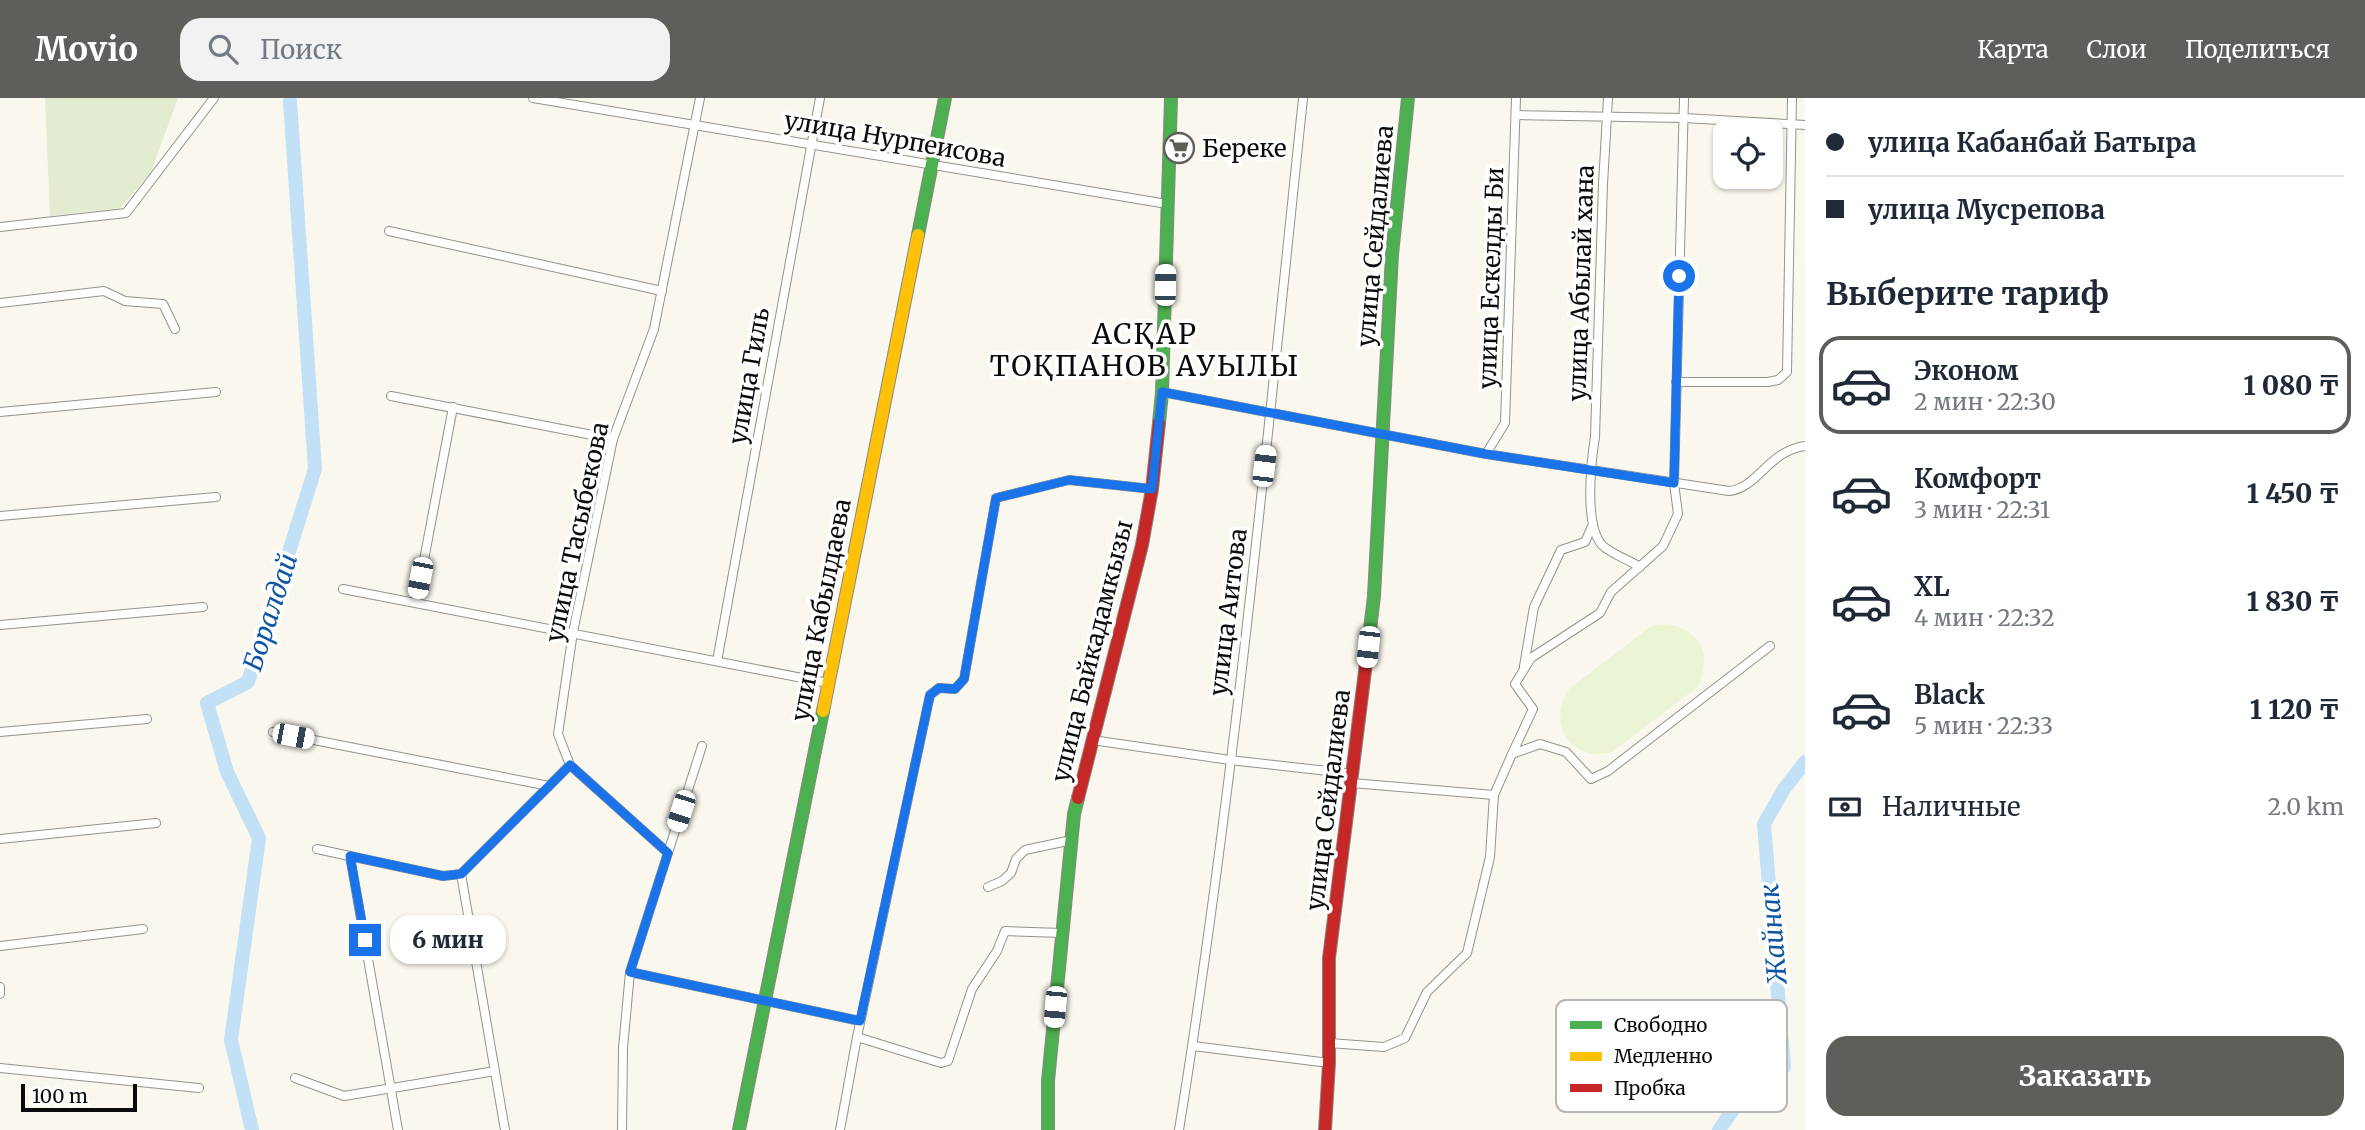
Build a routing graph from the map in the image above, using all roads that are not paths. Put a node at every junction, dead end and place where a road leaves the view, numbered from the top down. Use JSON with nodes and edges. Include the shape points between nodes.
{"nodes":[{"id":1,"x":214,"y":98,"type":"edge"},
{"id":2,"x":533,"y":98,"type":"edge"},
{"id":3,"x":700,"y":98,"type":"edge"},
{"id":4,"x":820,"y":98,"type":"edge"},
{"id":5,"x":945,"y":98,"type":"edge"},
{"id":6,"x":1171,"y":98,"type":"edge"},
{"id":7,"x":1303,"y":98,"type":"edge"},
{"id":8,"x":1408,"y":98,"type":"edge"},
{"id":9,"x":1516,"y":98,"type":"edge"},
{"id":10,"x":1608,"y":98,"type":"edge"},
{"id":11,"x":1684,"y":98,"type":"edge"},
{"id":12,"x":1792,"y":98,"type":"edge"},
{"id":13,"x":1516,"y":115,"type":"junction"},
{"id":14,"x":1607,"y":116,"type":"junction"},
{"id":15,"x":1684,"y":118,"type":"junction"},
{"id":16,"x":695,"y":125,"type":"junction"},
{"id":17,"x":1791,"y":125,"type":"junction"},
{"id":18,"x":1805,"y":125,"type":"edge"},
{"id":19,"x":811,"y":144,"type":"junction"},
{"id":20,"x":932,"y":165,"type":"junction"},
{"id":21,"x":1167,"y":204,"type":"junction"},
{"id":22,"x":0,"y":227,"type":"edge"},
{"id":23,"x":389,"y":231,"type":"dead end"},
{"id":24,"x":662,"y":291,"type":"junction"},
{"id":25,"x":0,"y":303,"type":"edge"},
{"id":26,"x":175,"y":328,"type":"dead end"},
{"id":27,"x":1676,"y":382,"type":"junction"},
{"id":28,"x":216,"y":392,"type":"dead end"},
{"id":29,"x":1162,"y":392,"type":"junction"},
{"id":30,"x":391,"y":396,"type":"dead end"},
{"id":31,"x":453,"y":407,"type":"junction"},
{"id":32,"x":0,"y":412,"type":"edge"},
{"id":33,"x":1270,"y":413,"type":"junction"},
{"id":34,"x":1381,"y":435,"type":"junction"},
{"id":35,"x":613,"y":439,"type":"junction"},
{"id":36,"x":1805,"y":446,"type":"edge"},
{"id":37,"x":1486,"y":454,"type":"junction"},
{"id":38,"x":1590,"y":470,"type":"junction"},
{"id":39,"x":1674,"y":483,"type":"junction"},
{"id":40,"x":1152,"y":489,"type":"junction"},
{"id":41,"x":216,"y":498,"type":"dead end"},
{"id":42,"x":0,"y":516,"type":"edge"},
{"id":43,"x":1593,"y":524,"type":"junction"},
{"id":44,"x":1640,"y":567,"type":"junction"},
{"id":45,"x":343,"y":589,"type":"dead end"},
{"id":46,"x":416,"y":602,"type":"junction"},
{"id":47,"x":203,"y":607,"type":"dead end"},
{"id":48,"x":0,"y":625,"type":"edge"},
{"id":49,"x":573,"y":632,"type":"junction"},
{"id":50,"x":1770,"y":646,"type":"dead end"},
{"id":51,"x":717,"y":661,"type":"junction"},
{"id":52,"x":1524,"y":670,"type":"junction"},
{"id":53,"x":828,"y":683,"type":"junction"},
{"id":54,"x":147,"y":719,"type":"dead end"},
{"id":55,"x":0,"y":732,"type":"edge"},
{"id":56,"x":273,"y":732,"type":"dead end"},
{"id":57,"x":1091,"y":740,"type":"junction"},
{"id":58,"x":702,"y":746,"type":"dead end"},
{"id":59,"x":1512,"y":754,"type":"junction"},
{"id":60,"x":1230,"y":760,"type":"junction"},
{"id":61,"x":570,"y":765,"type":"junction"},
{"id":62,"x":1353,"y":778,"type":"junction"},
{"id":63,"x":549,"y":786,"type":"junction"},
{"id":64,"x":1494,"y":795,"type":"junction"},
{"id":65,"x":156,"y":823,"type":"dead end"},
{"id":66,"x":0,"y":839,"type":"edge"},
{"id":67,"x":1072,"y":840,"type":"junction"},
{"id":68,"x":317,"y":849,"type":"dead end"},
{"id":69,"x":668,"y":853,"type":"junction"},
{"id":70,"x":350,"y":856,"type":"junction"},
{"id":71,"x":461,"y":874,"type":"junction"},
{"id":72,"x":988,"y":887,"type":"dead end"},
{"id":73,"x":143,"y":929,"type":"dead end"},
{"id":74,"x":1062,"y":933,"type":"junction"},
{"id":75,"x":0,"y":946,"type":"edge"},
{"id":76,"x":630,"y":972,"type":"junction"},
{"id":77,"x":0,"y":987,"type":"edge"},
{"id":78,"x":0,"y":993,"type":"edge"},
{"id":79,"x":766,"y":1001,"type":"junction"},
{"id":80,"x":860,"y":1021,"type":"junction"},
{"id":81,"x":856,"y":1037,"type":"junction"},
{"id":82,"x":1329,"y":1043,"type":"junction"},
{"id":83,"x":1193,"y":1046,"type":"junction"},
{"id":84,"x":1329,"y":1063,"type":"junction"},
{"id":85,"x":0,"y":1068,"type":"edge"},
{"id":86,"x":495,"y":1071,"type":"junction"},
{"id":87,"x":295,"y":1078,"type":"dead end"},
{"id":88,"x":199,"y":1088,"type":"dead end"},
{"id":89,"x":390,"y":1088,"type":"junction"},
{"id":90,"x":398,"y":1130,"type":"edge"},
{"id":91,"x":505,"y":1130,"type":"edge"},
{"id":92,"x":622,"y":1130,"type":"edge"},
{"id":93,"x":739,"y":1130,"type":"edge"},
{"id":94,"x":840,"y":1130,"type":"edge"},
{"id":95,"x":1048,"y":1130,"type":"edge"},
{"id":96,"x":1179,"y":1130,"type":"edge"},
{"id":97,"x":1325,"y":1130,"type":"edge"}],
"edges":[{"from":1,"to":22,"type":"street","via":[[127,213]]},
{"from":2,"to":16,"type":"street","name":"улица Нурпеисова"},
{"from":3,"to":16,"type":"street","name":"улица Тасыбекова"},
{"from":4,"to":19,"type":"street","name":"улица Гиль"},
{"from":5,"to":20,"type":"street","name":"улица Кабылдаева"},
{"from":6,"to":21,"type":"street","name":"улица Байкадамкызы"},
{"from":7,"to":33,"type":"street","name":"улица Аитова"},
{"from":8,"to":34,"type":"street","name":"улица Сейдалиева"},
{"from":9,"to":13,"type":"street","name":"улица Ескелды Би"},
{"from":10,"to":14,"type":"street","name":"улица Абылай хана"},
{"from":11,"to":15,"type":"street"},
{"from":12,"to":17,"type":"street"},
{"from":13,"to":14,"type":"street"},
{"from":13,"to":37,"type":"street","name":"улица Ескелды Би","via":[[1505,422]]},
{"from":14,"to":15,"type":"street"},
{"from":14,"to":38,"type":"street","name":"улица Абылай хана"},
{"from":15,"to":17,"type":"street"},
{"from":15,"to":27,"type":"street"},
{"from":16,"to":19,"type":"street","name":"улица Нурпеисова"},
{"from":16,"to":24,"type":"street","name":"улица Тасыбекова"},
{"from":17,"to":18,"type":"street"},
{"from":17,"to":27,"type":"street","via":[[1787,372],[1768,382]]},
{"from":19,"to":20,"type":"street","name":"улица Нурпеисова"},
{"from":19,"to":51,"type":"street","name":"улица Гиль"},
{"from":20,"to":21,"type":"street","name":"улица Нурпеисова"},
{"from":20,"to":53,"type":"street","name":"улица Кабылдаева"},
{"from":21,"to":29,"type":"street","name":"улица Байкадамкызы"},
{"from":23,"to":24,"type":"street"},
{"from":24,"to":35,"type":"street","name":"улица Тасыбекова","via":[[654,329]]},
{"from":25,"to":26,"type":"street","via":[[104,291],[125,301],[163,303]]},
{"from":27,"to":39,"type":"street"},
{"from":28,"to":32,"type":"street"},
{"from":29,"to":33,"type":"street"},
{"from":29,"to":40,"type":"street","name":"улица Байкадамкызы"},
{"from":30,"to":31,"type":"street"},
{"from":31,"to":35,"type":"street"},
{"from":31,"to":46,"type":"street"},
{"from":33,"to":34,"type":"street"},
{"from":33,"to":60,"type":"street","name":"улица Аитова"},
{"from":34,"to":37,"type":"street"},
{"from":34,"to":62,"type":"street","name":"улица Сейдалиева","via":[[1374,596]]},
{"from":35,"to":49,"type":"street","name":"улица Тасыбекова"},
{"from":36,"to":39,"type":"street","via":[[1784,452],[1734,491]]},
{"from":37,"to":38,"type":"street"},
{"from":38,"to":39,"type":"street"},
{"from":38,"to":43,"type":"street","name":"улица Абылай хана"},
{"from":39,"to":44,"type":"street","via":[[1678,514],[1663,546]]},
{"from":40,"to":57,"type":"street","name":"улица Байкадамкызы","via":[[1142,545]]},
{"from":40,"to":80,"type":"street","via":[[1069,480],[996,498],[964,679],[955,689],[939,688],[930,695]]},
{"from":41,"to":42,"type":"street"},
{"from":43,"to":44,"type":"street","via":[[1601,544]]},
{"from":43,"to":52,"type":"street","via":[[1585,542],[1561,550],[1534,607]]},
{"from":44,"to":52,"type":"street","via":[[1611,592],[1600,613],[1531,658]]},
{"from":45,"to":46,"type":"street"},
{"from":46,"to":49,"type":"street"},
{"from":47,"to":48,"type":"street"},
{"from":49,"to":51,"type":"street"},
{"from":49,"to":61,"type":"street","name":"улица Тасыбекова","via":[[558,734]]},
{"from":50,"to":59,"type":"street","via":[[1608,771],[1591,779],[1566,752],[1540,744]]},
{"from":51,"to":53,"type":"street"},
{"from":52,"to":59,"type":"street","via":[[1515,684],[1533,709]]},
{"from":53,"to":79,"type":"street","name":"улица Кабылдаева"},
{"from":54,"to":55,"type":"street"},
{"from":56,"to":63,"type":"street"},
{"from":57,"to":60,"type":"street"},
{"from":57,"to":67,"type":"street","name":"улица Байкадамкызы"},
{"from":58,"to":69,"type":"street"},
{"from":59,"to":64,"type":"street"},
{"from":60,"to":62,"type":"street"},
{"from":60,"to":83,"type":"street","name":"улица Аитова"},
{"from":61,"to":63,"type":"street"},
{"from":61,"to":69,"type":"street","name":"улица Тасыбекова"},
{"from":62,"to":64,"type":"street"},
{"from":62,"to":82,"type":"street","name":"улица Сейдалиева","via":[[1329,958]]},
{"from":63,"to":71,"type":"street"},
{"from":64,"to":82,"type":"street","via":[[1490,858],[1467,953],[1427,992],[1405,1038],[1384,1047]]},
{"from":65,"to":66,"type":"street"},
{"from":67,"to":72,"type":"street","via":[[1026,850],[1011,873]]},
{"from":67,"to":74,"type":"street","name":"улица Байкадамкызы"},
{"from":68,"to":70,"type":"street"},
{"from":69,"to":76,"type":"street"},
{"from":70,"to":71,"type":"street","via":[[443,876]]},
{"from":70,"to":89,"type":"street"},
{"from":71,"to":86,"type":"street"},
{"from":73,"to":75,"type":"street"},
{"from":74,"to":81,"type":"street","via":[[1005,930],[972,989],[948,1062]]},
{"from":74,"to":95,"type":"street","name":"улица Байкадамкызы"},
{"from":76,"to":79,"type":"street"},
{"from":76,"to":92,"type":"street"},
{"from":77,"to":78,"type":"street"},
{"from":79,"to":80,"type":"street"},
{"from":79,"to":93,"type":"street","name":"улица Кабылдаева"},
{"from":80,"to":81,"type":"street"},
{"from":81,"to":94,"type":"street"},
{"from":82,"to":84,"type":"street","name":"улица Сейдалиева"},
{"from":83,"to":84,"type":"street"},
{"from":83,"to":96,"type":"street","name":"улица Аитова"},
{"from":84,"to":97,"type":"street","name":"улица Сейдалиева"},
{"from":85,"to":88,"type":"street"},
{"from":86,"to":89,"type":"street"},
{"from":86,"to":91,"type":"street"},
{"from":87,"to":89,"type":"street","via":[[344,1096]]},
{"from":89,"to":90,"type":"street"}]}
